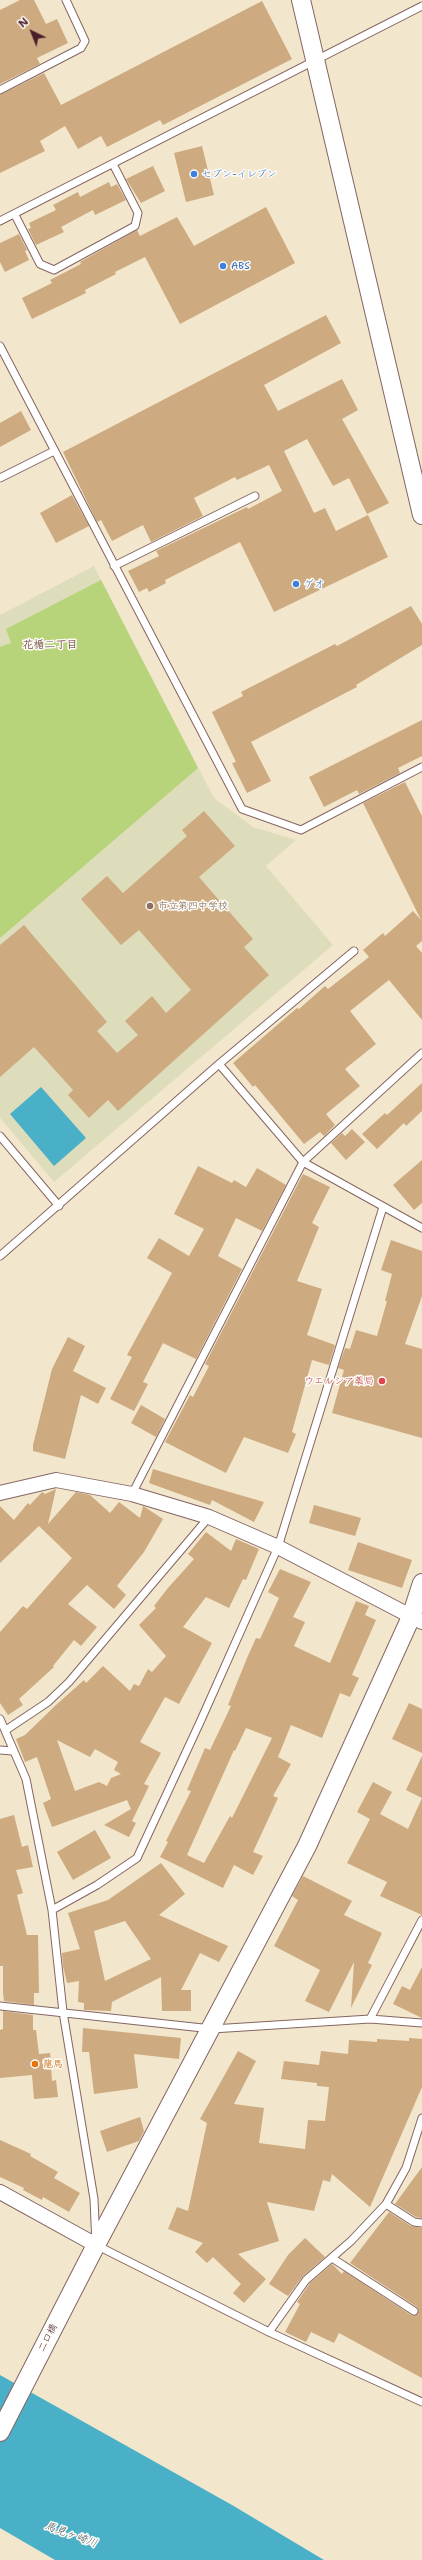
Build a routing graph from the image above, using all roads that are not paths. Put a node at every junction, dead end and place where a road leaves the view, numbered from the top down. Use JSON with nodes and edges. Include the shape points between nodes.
{"nodes":[{"id":1,"x":66,"y":0,"type":"edge"},
{"id":2,"x":302,"y":0,"type":"edge"},
{"id":3,"x":422,"y":6,"type":"edge"},
{"id":4,"x":315,"y":60,"type":"junction"},
{"id":5,"x":0,"y":90,"type":"edge"},
{"id":6,"x":113,"y":164,"type":"junction"},
{"id":7,"x":15,"y":215,"type":"junction"},
{"id":8,"x":0,"y":221,"type":"edge"},
{"id":9,"x":0,"y":346,"type":"edge"},
{"id":10,"x":54,"y":451,"type":"junction"},
{"id":11,"x":0,"y":478,"type":"edge"},
{"id":12,"x":255,"y":496,"type":"dead end"},
{"id":13,"x":422,"y":515,"type":"edge"},
{"id":14,"x":114,"y":566,"type":"junction"},
{"id":15,"x":422,"y":767,"type":"edge"},
{"id":16,"x":354,"y":951,"type":"dead end"},
{"id":17,"x":422,"y":1053,"type":"edge"},
{"id":18,"x":219,"y":1064,"type":"junction"},
{"id":19,"x":0,"y":1136,"type":"edge"},
{"id":20,"x":303,"y":1162,"type":"junction"},
{"id":21,"x":59,"y":1206,"type":"junction"},
{"id":22,"x":383,"y":1207,"type":"junction"},
{"id":23,"x":422,"y":1228,"type":"edge"},
{"id":24,"x":0,"y":1256,"type":"edge"},
{"id":25,"x":0,"y":1493,"type":"edge"},
{"id":26,"x":132,"y":1494,"type":"junction"},
{"id":27,"x":209,"y":1517,"type":"junction"},
{"id":28,"x":278,"y":1547,"type":"junction"},
{"id":29,"x":422,"y":1584,"type":"edge"},
{"id":30,"x":417,"y":1620,"type":"edge"},
{"id":31,"x":0,"y":1719,"type":"edge"},
{"id":32,"x":6,"y":1730,"type":"junction"},
{"id":33,"x":0,"y":1750,"type":"edge"},
{"id":34,"x":12,"y":1751,"type":"junction"},
{"id":35,"x":52,"y":1910,"type":"junction"},
{"id":36,"x":422,"y":1920,"type":"edge"},
{"id":37,"x":0,"y":2006,"type":"edge"},
{"id":38,"x":63,"y":2012,"type":"junction"},
{"id":39,"x":370,"y":2019,"type":"junction"},
{"id":40,"x":422,"y":2023,"type":"edge"},
{"id":41,"x":212,"y":2028,"type":"junction"},
{"id":42,"x":422,"y":2118,"type":"edge"},
{"id":43,"x":0,"y":2192,"type":"edge"},
{"id":44,"x":386,"y":2204,"type":"junction"},
{"id":45,"x":422,"y":2223,"type":"edge"},
{"id":46,"x":96,"y":2245,"type":"junction"},
{"id":47,"x":332,"y":2258,"type":"junction"},
{"id":48,"x":414,"y":2311,"type":"dead end"},
{"id":49,"x":269,"y":2332,"type":"junction"},
{"id":50,"x":422,"y":2402,"type":"edge"},
{"id":51,"x":0,"y":2432,"type":"edge"}],
"edges":[{"from":1,"to":5,"type":"lane","via":[[85,41],[81,48]]},
{"from":2,"to":4,"type":"street"},
{"from":3,"to":4,"type":"lane"},
{"from":4,"to":6,"type":"lane"},
{"from":4,"to":13,"type":"street"},
{"from":6,"to":7,"type":"lane"},
{"from":6,"to":7,"type":"lane","via":[[138,213],[135,226],[54,270],[40,264]]},
{"from":7,"to":8,"type":"lane"},
{"from":9,"to":10,"type":"lane"},
{"from":10,"to":11,"type":"lane"},
{"from":10,"to":14,"type":"lane"},
{"from":12,"to":14,"type":"lane"},
{"from":14,"to":15,"type":"lane","via":[[242,809],[301,830]]},
{"from":16,"to":18,"type":"lane"},
{"from":17,"to":20,"type":"lane"},
{"from":18,"to":20,"type":"lane"},
{"from":18,"to":21,"type":"lane"},
{"from":19,"to":21,"type":"lane"},
{"from":20,"to":22,"type":"lane"},
{"from":20,"to":26,"type":"lane"},
{"from":21,"to":24,"type":"lane"},
{"from":22,"to":23,"type":"lane"},
{"from":22,"to":28,"type":"lane"},
{"from":25,"to":26,"type":"street","via":[[56,1480]]},
{"from":26,"to":27,"type":"street"},
{"from":27,"to":28,"type":"street"},
{"from":27,"to":32,"type":"lane","via":[[69,1682],[48,1702]]},
{"from":28,"to":30,"type":"street"},
{"from":28,"to":35,"type":"lane","via":[[137,1858],[97,1885]]},
{"from":29,"to":30,"type":"street","name":"二口橋"},
{"from":30,"to":41,"type":"street","name":"二口橋","via":[[307,1846]]},
{"from":31,"to":32,"type":"lane"},
{"from":32,"to":34,"type":"lane"},
{"from":33,"to":34,"type":"lane"},
{"from":34,"to":35,"type":"lane","via":[[26,1779]]},
{"from":35,"to":38,"type":"lane"},
{"from":36,"to":39,"type":"lane"},
{"from":37,"to":38,"type":"lane"},
{"from":38,"to":41,"type":"lane"},
{"from":38,"to":46,"type":"lane","via":[[94,2199]]},
{"from":39,"to":40,"type":"lane"},
{"from":39,"to":41,"type":"lane"},
{"from":41,"to":46,"type":"street","name":"二口橋"},
{"from":42,"to":44,"type":"lane","via":[[406,2168]]},
{"from":43,"to":46,"type":"street"},
{"from":44,"to":45,"type":"lane","via":[[414,2222]]},
{"from":44,"to":47,"type":"lane","via":[[375,2218]]},
{"from":46,"to":49,"type":"lane"},
{"from":46,"to":51,"type":"street","name":"二口橋"},
{"from":47,"to":48,"type":"lane"},
{"from":47,"to":49,"type":"lane","via":[[306,2280]]},
{"from":49,"to":50,"type":"lane"}]}
